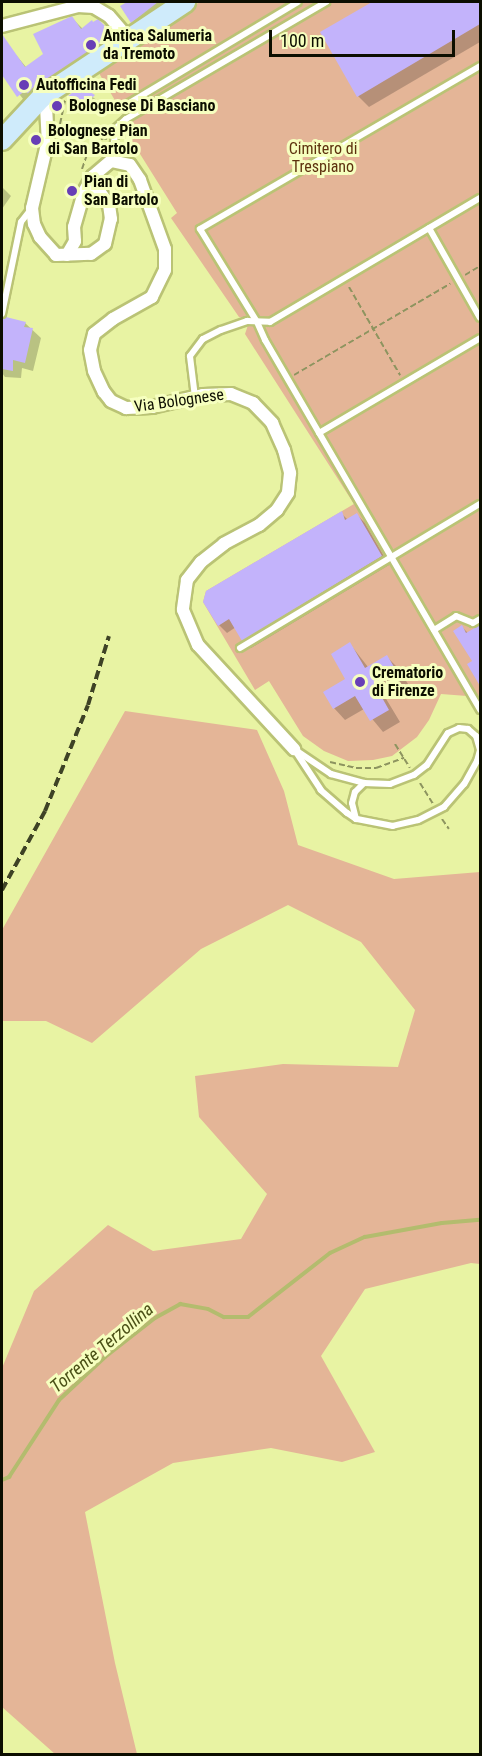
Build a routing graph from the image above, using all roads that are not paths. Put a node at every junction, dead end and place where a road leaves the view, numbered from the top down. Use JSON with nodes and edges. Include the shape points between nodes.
{"nodes":[{"id":1,"x":185,"y":2,"type":"edge"},
{"id":2,"x":298,"y":2,"type":"edge"},
{"id":3,"x":326,"y":2,"type":"edge"},
{"id":4,"x":2,"y":26,"type":"edge"},
{"id":5,"x":128,"y":38,"type":"junction"},
{"id":6,"x":480,"y":66,"type":"edge"},
{"id":7,"x":42,"y":97,"type":"junction"},
{"id":8,"x":126,"y":105,"type":"dead end"},
{"id":9,"x":2,"y":140,"type":"edge"},
{"id":10,"x":111,"y":161,"type":"junction"},
{"id":11,"x":84,"y":192,"type":"junction"},
{"id":12,"x":480,"y":198,"type":"edge"},
{"id":13,"x":32,"y":208,"type":"junction"},
{"id":14,"x":429,"y":228,"type":"junction"},
{"id":15,"x":67,"y":255,"type":"junction"},
{"id":16,"x":2,"y":314,"type":"edge"},
{"id":17,"x":480,"y":318,"type":"edge"},
{"id":18,"x":257,"y":322,"type":"junction"},
{"id":19,"x":480,"y":338,"type":"edge"},
{"id":20,"x":195,"y":397,"type":"junction"},
{"id":21,"x":319,"y":434,"type":"junction"},
{"id":22,"x":480,"y":504,"type":"edge"},
{"id":23,"x":392,"y":557,"type":"junction"},
{"id":24,"x":480,"y":619,"type":"edge"},
{"id":25,"x":434,"y":630,"type":"junction"},
{"id":26,"x":240,"y":648,"type":"dead end"},
{"id":27,"x":480,"y":710,"type":"edge"},
{"id":28,"x":294,"y":749,"type":"junction"},
{"id":29,"x":364,"y":783,"type":"junction"},
{"id":30,"x":356,"y":819,"type":"junction"}],
"edges":[{"from":1,"to":5,"type":"main road"},
{"from":2,"to":8,"type":"lane"},
{"from":3,"to":10,"type":"lane","via":[[126,119],[116,128]]},
{"from":4,"to":5,"type":"street","via":[[70,8],[94,7],[109,16]]},
{"from":5,"to":7,"type":"main road"},
{"from":6,"to":18,"type":"lane","via":[[200,229]]},
{"from":7,"to":9,"type":"main road"},
{"from":7,"to":13,"type":"street","via":[[48,140]]},
{"from":10,"to":11,"type":"street","via":[[93,176]]},
{"from":10,"to":20,"type":"street","name":"Via Bolognese","via":[[130,165],[140,180],[165,249],[165,270],[152,297],[94,333],[90,350],[94,371],[111,401],[126,408],[152,407]]},
{"from":11,"to":15,"type":"street","via":[[75,241]]},
{"from":11,"to":15,"type":"street","via":[[100,192],[109,205],[109,234],[105,244],[91,254]]},
{"from":12,"to":14,"type":"lane"},
{"from":13,"to":15,"type":"street","via":[[40,237],[56,255]]},
{"from":13,"to":16,"type":"lane","via":[[21,222]]},
{"from":14,"to":17,"type":"lane"},
{"from":14,"to":18,"type":"lane","via":[[270,322]]},
{"from":18,"to":20,"type":"lane","via":[[247,321],[203,339],[190,356]]},
{"from":18,"to":21,"type":"lane"},
{"from":19,"to":21,"type":"lane"},
{"from":20,"to":28,"type":"street","name":"Via Bolognese","via":[[231,393],[253,403],[272,423],[284,450],[290,473],[288,493],[277,510],[259,525],[201,562],[187,580],[183,610],[198,645]]},
{"from":21,"to":23,"type":"lane"},
{"from":22,"to":23,"type":"lane"},
{"from":23,"to":25,"type":"lane"},
{"from":23,"to":26,"type":"lane"},
{"from":24,"to":25,"type":"lane","via":[[473,623],[456,616]]},
{"from":25,"to":27,"type":"lane"},
{"from":28,"to":29,"type":"lane","via":[[330,774]]},
{"from":28,"to":30,"type":"lane","via":[[321,790]]},
{"from":29,"to":30,"type":"lane","via":[[355,792],[352,803]]},
{"from":29,"to":30,"type":"lane","via":[[390,784],[414,775],[427,765],[448,732],[468,729],[476,736],[480,750],[477,761],[444,807],[418,820],[393,826]]}]}
